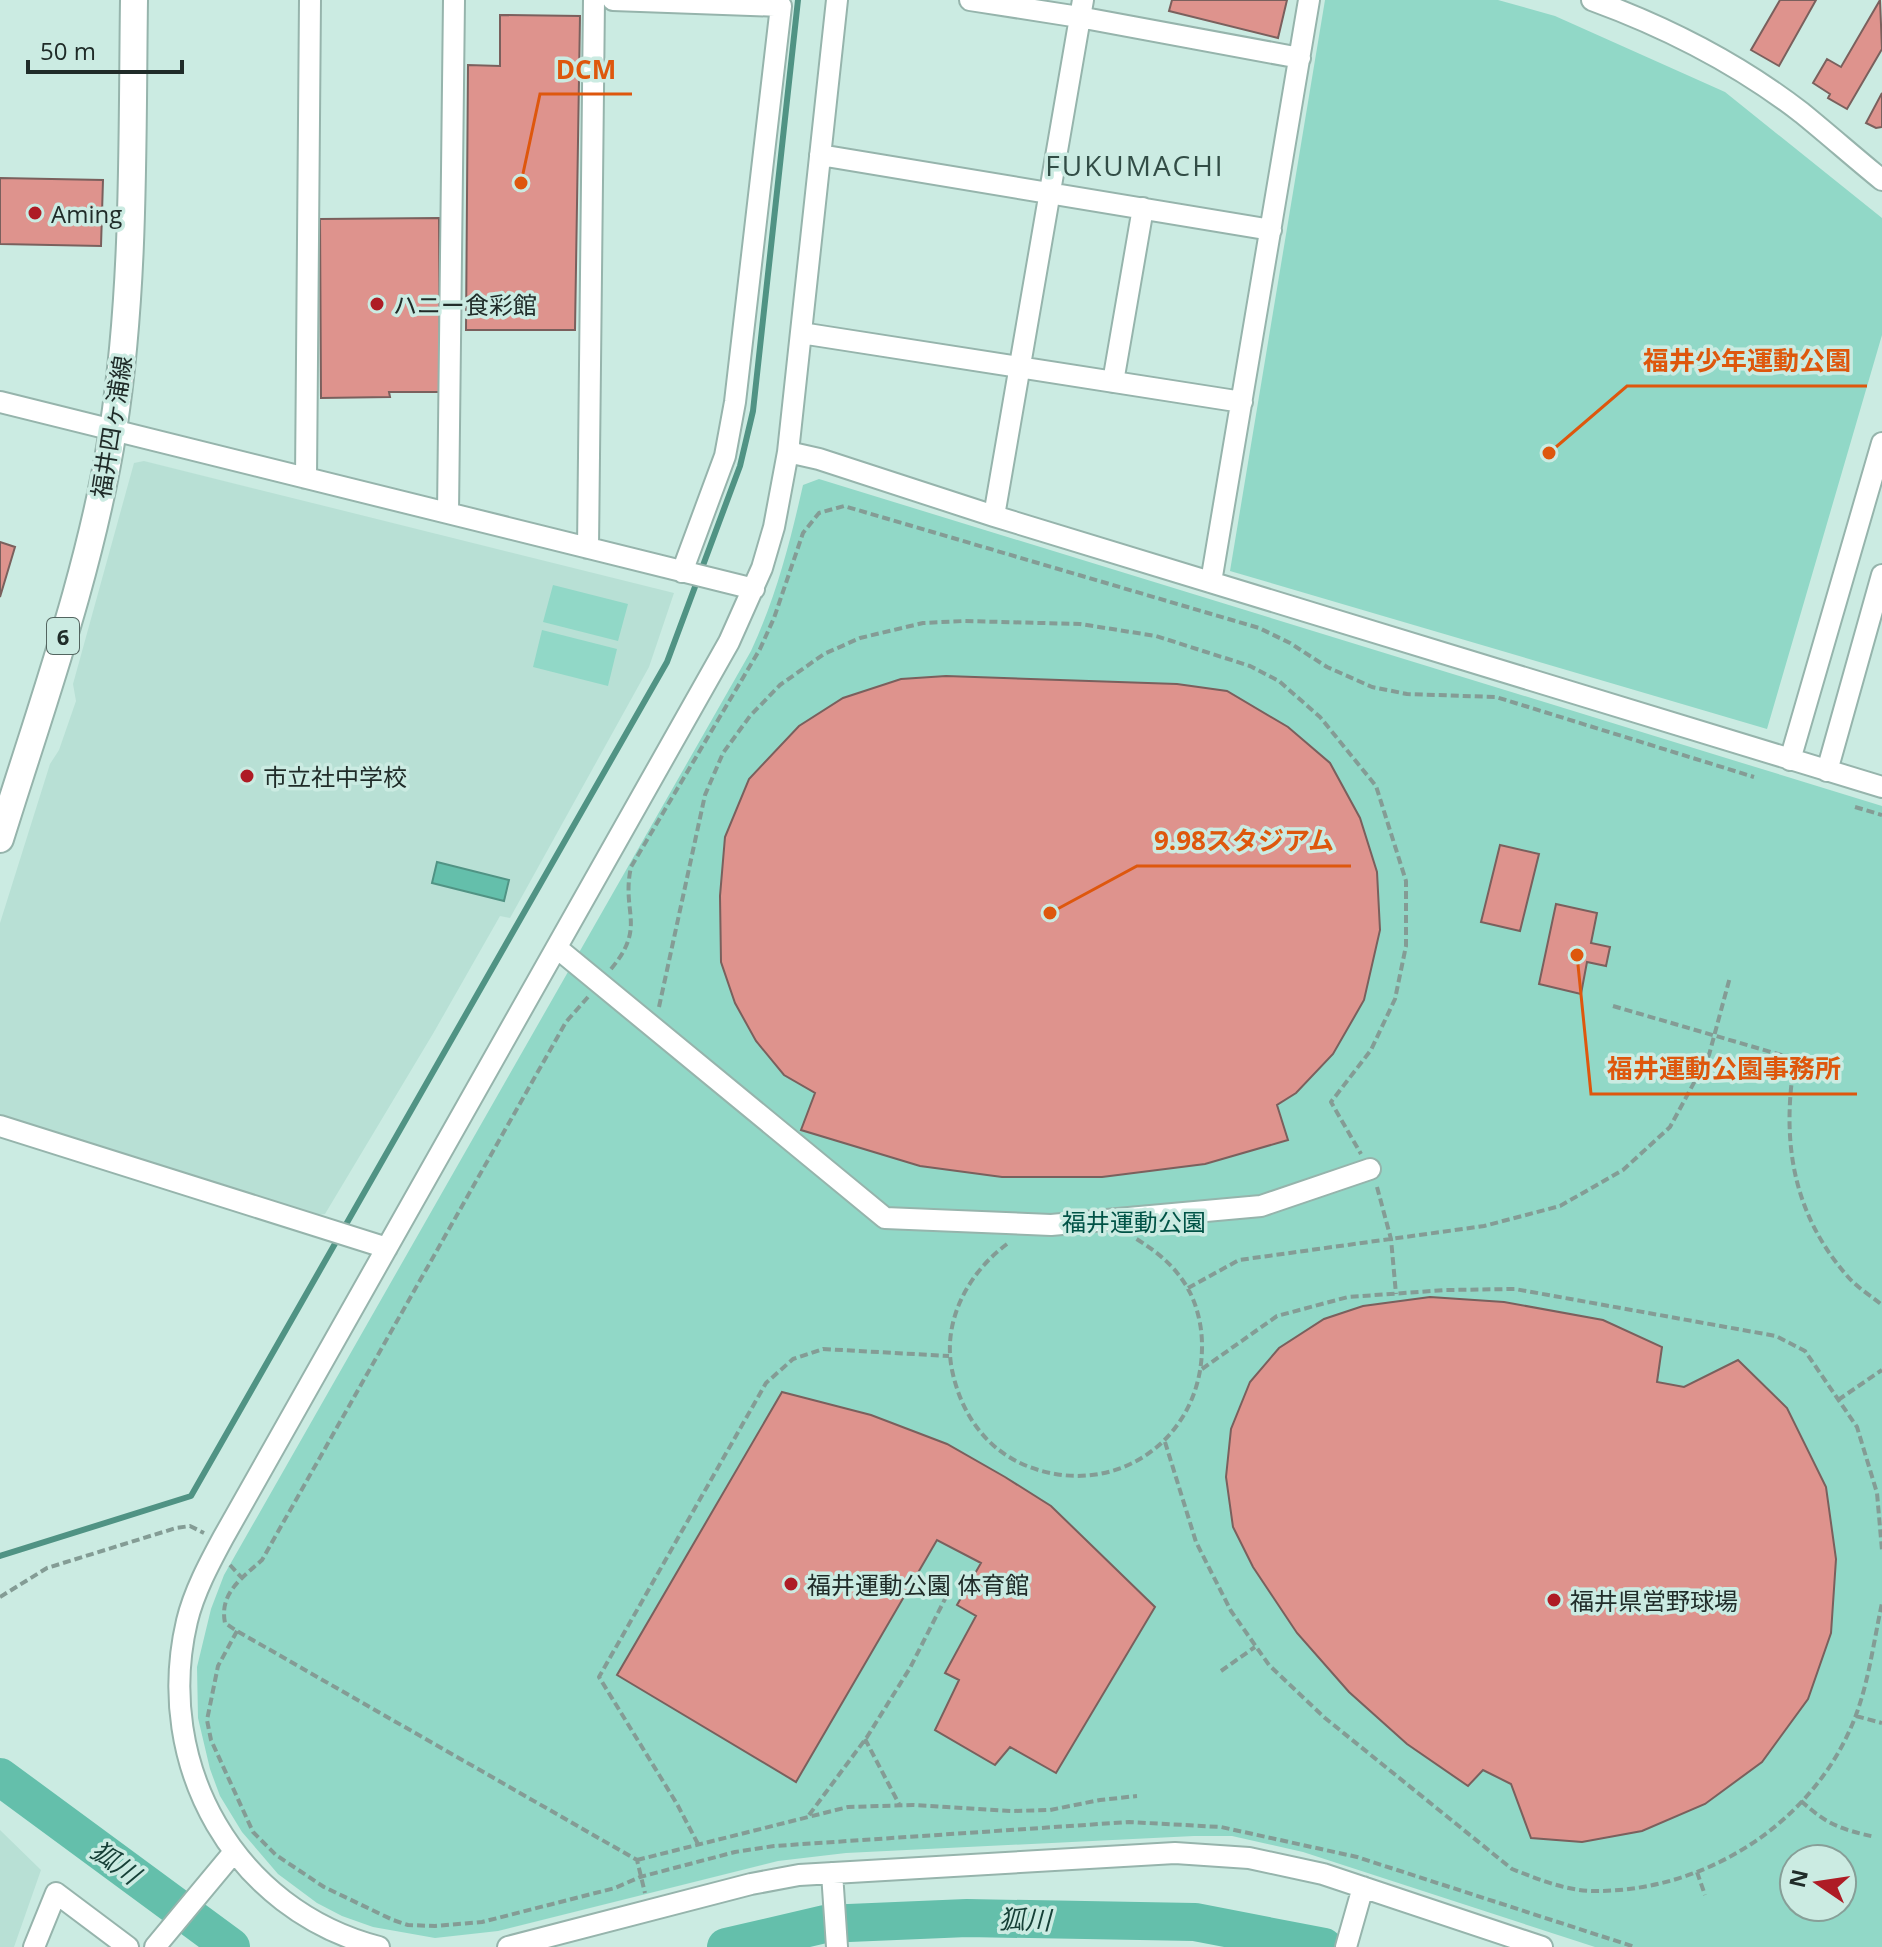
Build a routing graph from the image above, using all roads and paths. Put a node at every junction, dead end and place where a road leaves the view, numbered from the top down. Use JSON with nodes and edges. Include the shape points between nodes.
{"nodes":[{"id":1,"x":134,"y":0,"type":"edge"},
{"id":2,"x":310,"y":0,"type":"edge"},
{"id":3,"x":454,"y":0,"type":"edge"},
{"id":4,"x":594,"y":0,"type":"edge"},
{"id":5,"x":613,"y":0,"type":"edge"},
{"id":6,"x":837,"y":0,"type":"edge"},
{"id":7,"x":970,"y":0,"type":"edge"},
{"id":8,"x":1309,"y":0,"type":"edge"},
{"id":9,"x":1592,"y":0,"type":"edge"},
{"id":10,"x":1081,"y":9,"type":"edge"},
{"id":11,"x":1300,"y":58,"type":"junction"},
{"id":12,"x":820,"y":155,"type":"junction"},
{"id":13,"x":1882,"y":180,"type":"edge"},
{"id":14,"x":1049,"y":192,"type":"junction"},
{"id":15,"x":1143,"y":208,"type":"junction"},
{"id":16,"x":1271,"y":230,"type":"junction"},
{"id":17,"x":801,"y":333,"type":"junction"},
{"id":18,"x":1020,"y":367,"type":"junction"},
{"id":19,"x":1113,"y":382,"type":"junction"},
{"id":20,"x":0,"y":402,"type":"edge"},
{"id":21,"x":1242,"y":402,"type":"junction"},
{"id":22,"x":113,"y":430,"type":"junction"},
{"id":23,"x":1882,"y":443,"type":"edge"},
{"id":24,"x":788,"y":452,"type":"junction"},
{"id":25,"x":306,"y":478,"type":"junction"},
{"id":26,"x":448,"y":513,"type":"junction"},
{"id":27,"x":994,"y":516,"type":"junction"},
{"id":28,"x":588,"y":548,"type":"junction"},
{"id":29,"x":684,"y":572,"type":"junction"},
{"id":30,"x":1882,"y":575,"type":"edge"},
{"id":31,"x":1211,"y":582,"type":"junction"},
{"id":32,"x":754,"y":589,"type":"junction"},
{"id":33,"x":1790,"y":760,"type":"junction"},
{"id":34,"x":1827,"y":771,"type":"junction"},
{"id":35,"x":1754,"y":777,"type":"dead end"},
{"id":36,"x":1882,"y":787,"type":"edge"},
{"id":37,"x":1855,"y":807,"type":"dead end"},
{"id":38,"x":1882,"y":815,"type":"edge"},
{"id":39,"x":0,"y":839,"type":"edge"},
{"id":40,"x":557,"y":948,"type":"junction"},
{"id":41,"x":1730,"y":977,"type":"dead end"},
{"id":42,"x":599,"y":983,"type":"junction"},
{"id":43,"x":1613,"y":1006,"type":"dead end"},
{"id":44,"x":655,"y":1029,"type":"junction"},
{"id":45,"x":1714,"y":1035,"type":"junction"},
{"id":46,"x":0,"y":1126,"type":"edge"},
{"id":47,"x":1370,"y":1169,"type":"junction"},
{"id":48,"x":1127,"y":1233,"type":"dead end"},
{"id":49,"x":1018,"y":1237,"type":"dead end"},
{"id":50,"x":1391,"y":1239,"type":"junction"},
{"id":51,"x":387,"y":1248,"type":"junction"},
{"id":52,"x":1188,"y":1288,"type":"junction"},
{"id":53,"x":1396,"y":1294,"type":"junction"},
{"id":54,"x":1882,"y":1305,"type":"edge"},
{"id":55,"x":949,"y":1356,"type":"junction"},
{"id":56,"x":1202,"y":1369,"type":"junction"},
{"id":57,"x":1882,"y":1370,"type":"edge"},
{"id":58,"x":1838,"y":1400,"type":"junction"},
{"id":59,"x":1165,"y":1442,"type":"junction"},
{"id":60,"x":201,"y":1530,"type":"dead end"},
{"id":61,"x":1882,"y":1550,"type":"edge"},
{"id":62,"x":0,"y":1597,"type":"edge"},
{"id":63,"x":946,"y":1597,"type":"dead end"},
{"id":64,"x":1882,"y":1603,"type":"edge"},
{"id":65,"x":237,"y":1631,"type":"junction"},
{"id":66,"x":1256,"y":1646,"type":"junction"},
{"id":67,"x":1221,"y":1671,"type":"dead end"},
{"id":68,"x":1856,"y":1716,"type":"junction"},
{"id":69,"x":1882,"y":1723,"type":"edge"},
{"id":70,"x":865,"y":1739,"type":"junction"},
{"id":71,"x":1137,"y":1796,"type":"dead end"},
{"id":72,"x":1801,"y":1801,"type":"junction"},
{"id":73,"x":899,"y":1805,"type":"junction"},
{"id":74,"x":808,"y":1817,"type":"junction"},
{"id":75,"x":1875,"y":1837,"type":"dead end"},
{"id":76,"x":698,"y":1844,"type":"junction"},
{"id":77,"x":234,"y":1852,"type":"junction"},
{"id":78,"x":637,"y":1860,"type":"junction"},
{"id":79,"x":1697,"y":1872,"type":"junction"},
{"id":80,"x":640,"y":1877,"type":"junction"},
{"id":81,"x":832,"y":1881,"type":"junction"},
{"id":82,"x":1705,"y":1895,"type":"dead end"},
{"id":83,"x":1360,"y":1896,"type":"junction"},
{"id":84,"x":650,"y":1910,"type":"junction"},
{"id":85,"x":34,"y":1947,"type":"edge"},
{"id":86,"x":128,"y":1947,"type":"edge"},
{"id":87,"x":155,"y":1947,"type":"edge"},
{"id":88,"x":379,"y":1947,"type":"edge"},
{"id":89,"x":508,"y":1947,"type":"edge"},
{"id":90,"x":837,"y":1947,"type":"edge"},
{"id":91,"x":1346,"y":1947,"type":"edge"},
{"id":92,"x":1542,"y":1947,"type":"edge"},
{"id":93,"x":1635,"y":1947,"type":"edge"}],
"edges":[{"from":1,"to":22,"type":"main road","name":"福井四ヶ浦線","number":"6","via":[[127,307]]},
{"from":2,"to":25,"type":"street"},
{"from":3,"to":26,"type":"street"},
{"from":4,"to":28,"type":"street"},
{"from":5,"to":29,"type":"street","via":[[781,6],[735,402],[725,456]]},
{"from":6,"to":12,"type":"street"},
{"from":7,"to":10,"type":"street"},
{"from":8,"to":11,"type":"street"},
{"from":9,"to":13,"type":"street","via":[[1734,67],[1802,113]]},
{"from":10,"to":11,"type":"street"},
{"from":10,"to":14,"type":"street"},
{"from":11,"to":16,"type":"street"},
{"from":12,"to":14,"type":"street"},
{"from":12,"to":17,"type":"street"},
{"from":14,"to":15,"type":"street"},
{"from":14,"to":18,"type":"street"},
{"from":15,"to":16,"type":"street"},
{"from":15,"to":19,"type":"street"},
{"from":16,"to":21,"type":"street"},
{"from":17,"to":18,"type":"street"},
{"from":17,"to":24,"type":"street"},
{"from":18,"to":19,"type":"street"},
{"from":18,"to":27,"type":"street"},
{"from":19,"to":21,"type":"street"},
{"from":20,"to":22,"type":"street"},
{"from":21,"to":31,"type":"street"},
{"from":22,"to":25,"type":"street"},
{"from":22,"to":39,"type":"main road","name":"福井四ヶ浦線","number":"6","via":[[86,558]]},
{"from":23,"to":33,"type":"street"},
{"from":24,"to":27,"type":"street"},
{"from":24,"to":32,"type":"street","via":[[774,527]]},
{"from":25,"to":26,"type":"street"},
{"from":26,"to":28,"type":"street"},
{"from":27,"to":31,"type":"street"},
{"from":28,"to":29,"type":"street"},
{"from":29,"to":32,"type":"street"},
{"from":30,"to":34,"type":"street"},
{"from":31,"to":33,"type":"street"},
{"from":32,"to":40,"type":"street"},
{"from":33,"to":34,"type":"street"},
{"from":34,"to":36,"type":"street"},
{"from":35,"to":42,"type":"path","via":[[1496,697],[1407,694],[1372,687],[1259,628],[862,510],[831,508],[819,513],[803,533],[760,649],[631,867],[631,937]]},
{"from":37,"to":38,"type":"path"},
{"from":40,"to":42,"type":"street"},
{"from":40,"to":51,"type":"street"},
{"from":41,"to":45,"type":"path"},
{"from":42,"to":44,"type":"street"},
{"from":42,"to":65,"type":"path","via":[[566,1022],[262,1560],[231,1587],[222,1611],[225,1623]]},
{"from":43,"to":45,"type":"path"},
{"from":44,"to":47,"type":"street","via":[[885,1218],[1051,1225],[1261,1206]]},
{"from":44,"to":47,"type":"path","via":[[705,795],[723,753],[780,685],[824,654],[860,638],[923,623],[1080,624],[1156,636],[1250,666],[1279,681],[1320,717],[1376,786],[1406,881],[1406,946],[1395,999],[1371,1050],[1331,1102]]},
{"from":45,"to":50,"type":"path","via":[[1709,1055],[1670,1127],[1623,1170],[1560,1206],[1484,1226]]},
{"from":45,"to":54,"type":"path","via":[[1795,1059],[1789,1145],[1799,1194],[1815,1231],[1850,1278]]},
{"from":46,"to":51,"type":"street"},
{"from":47,"to":50,"type":"path"},
{"from":48,"to":52,"type":"path","via":[[1162,1255]]},
{"from":49,"to":55,"type":"path","via":[[988,1258],[966,1287],[953,1320]]},
{"from":50,"to":52,"type":"path","via":[[1239,1260]]},
{"from":50,"to":53,"type":"path"},
{"from":51,"to":77,"type":"street","via":[[223,1538],[187,1620],[180,1664],[183,1735],[193,1775]]},
{"from":52,"to":56,"type":"path","via":[[1202,1327]]},
{"from":53,"to":56,"type":"path","via":[[1348,1297],[1277,1316]]},
{"from":53,"to":58,"type":"path","via":[[1515,1289],[1776,1336],[1805,1351]]},
{"from":55,"to":59,"type":"path","via":[[958,1397],[979,1432],[1011,1459],[1036,1470],[1091,1477],[1131,1466]]},
{"from":55,"to":76,"type":"path","via":[[823,1349],[793,1359],[766,1383],[599,1677]]},
{"from":56,"to":59,"type":"path","via":[[1190,1409]]},
{"from":57,"to":58,"type":"path"},
{"from":58,"to":61,"type":"path","via":[[1857,1427],[1877,1493]]},
{"from":59,"to":66,"type":"path","via":[[1196,1542],[1231,1611]]},
{"from":60,"to":62,"type":"path","via":[[176,1528],[47,1568]]},
{"from":63,"to":70,"type":"path"},
{"from":64,"to":68,"type":"path"},
{"from":65,"to":78,"type":"path"},
{"from":65,"to":80,"type":"path","via":[[218,1666],[207,1720],[211,1740],[253,1832],[276,1855],[324,1887],[393,1920],[435,1926],[482,1922]]},
{"from":66,"to":67,"type":"path"},
{"from":66,"to":79,"type":"path","via":[[1325,1718],[1512,1869],[1592,1891],[1660,1885]]},
{"from":68,"to":69,"type":"path"},
{"from":68,"to":72,"type":"path","via":[[1821,1778]]},
{"from":70,"to":73,"type":"path"},
{"from":70,"to":74,"type":"path"},
{"from":71,"to":73,"type":"path","via":[[1050,1810]]},
{"from":72,"to":75,"type":"path","via":[[1824,1821]]},
{"from":72,"to":79,"type":"path","via":[[1758,1841]]},
{"from":73,"to":74,"type":"path","via":[[848,1807]]},
{"from":74,"to":76,"type":"path"},
{"from":76,"to":78,"type":"path"},
{"from":77,"to":87,"type":"street"},
{"from":77,"to":88,"type":"street","via":[[298,1911],[335,1933]]},
{"from":78,"to":80,"type":"path"},
{"from":79,"to":82,"type":"path"},
{"from":80,"to":84,"type":"path"},
{"from":80,"to":93,"type":"path","via":[[774,1846],[1177,1823],[1275,1837],[1357,1857]]},
{"from":81,"to":83,"type":"street","via":[[1175,1853],[1288,1865]]},
{"from":81,"to":84,"type":"street","via":[[799,1875]]},
{"from":81,"to":90,"type":"street"},
{"from":83,"to":91,"type":"street"},
{"from":83,"to":92,"type":"street"},
{"from":84,"to":89,"type":"street"},
{"from":85,"to":86,"type":"street","via":[[56,1893]]}]}
